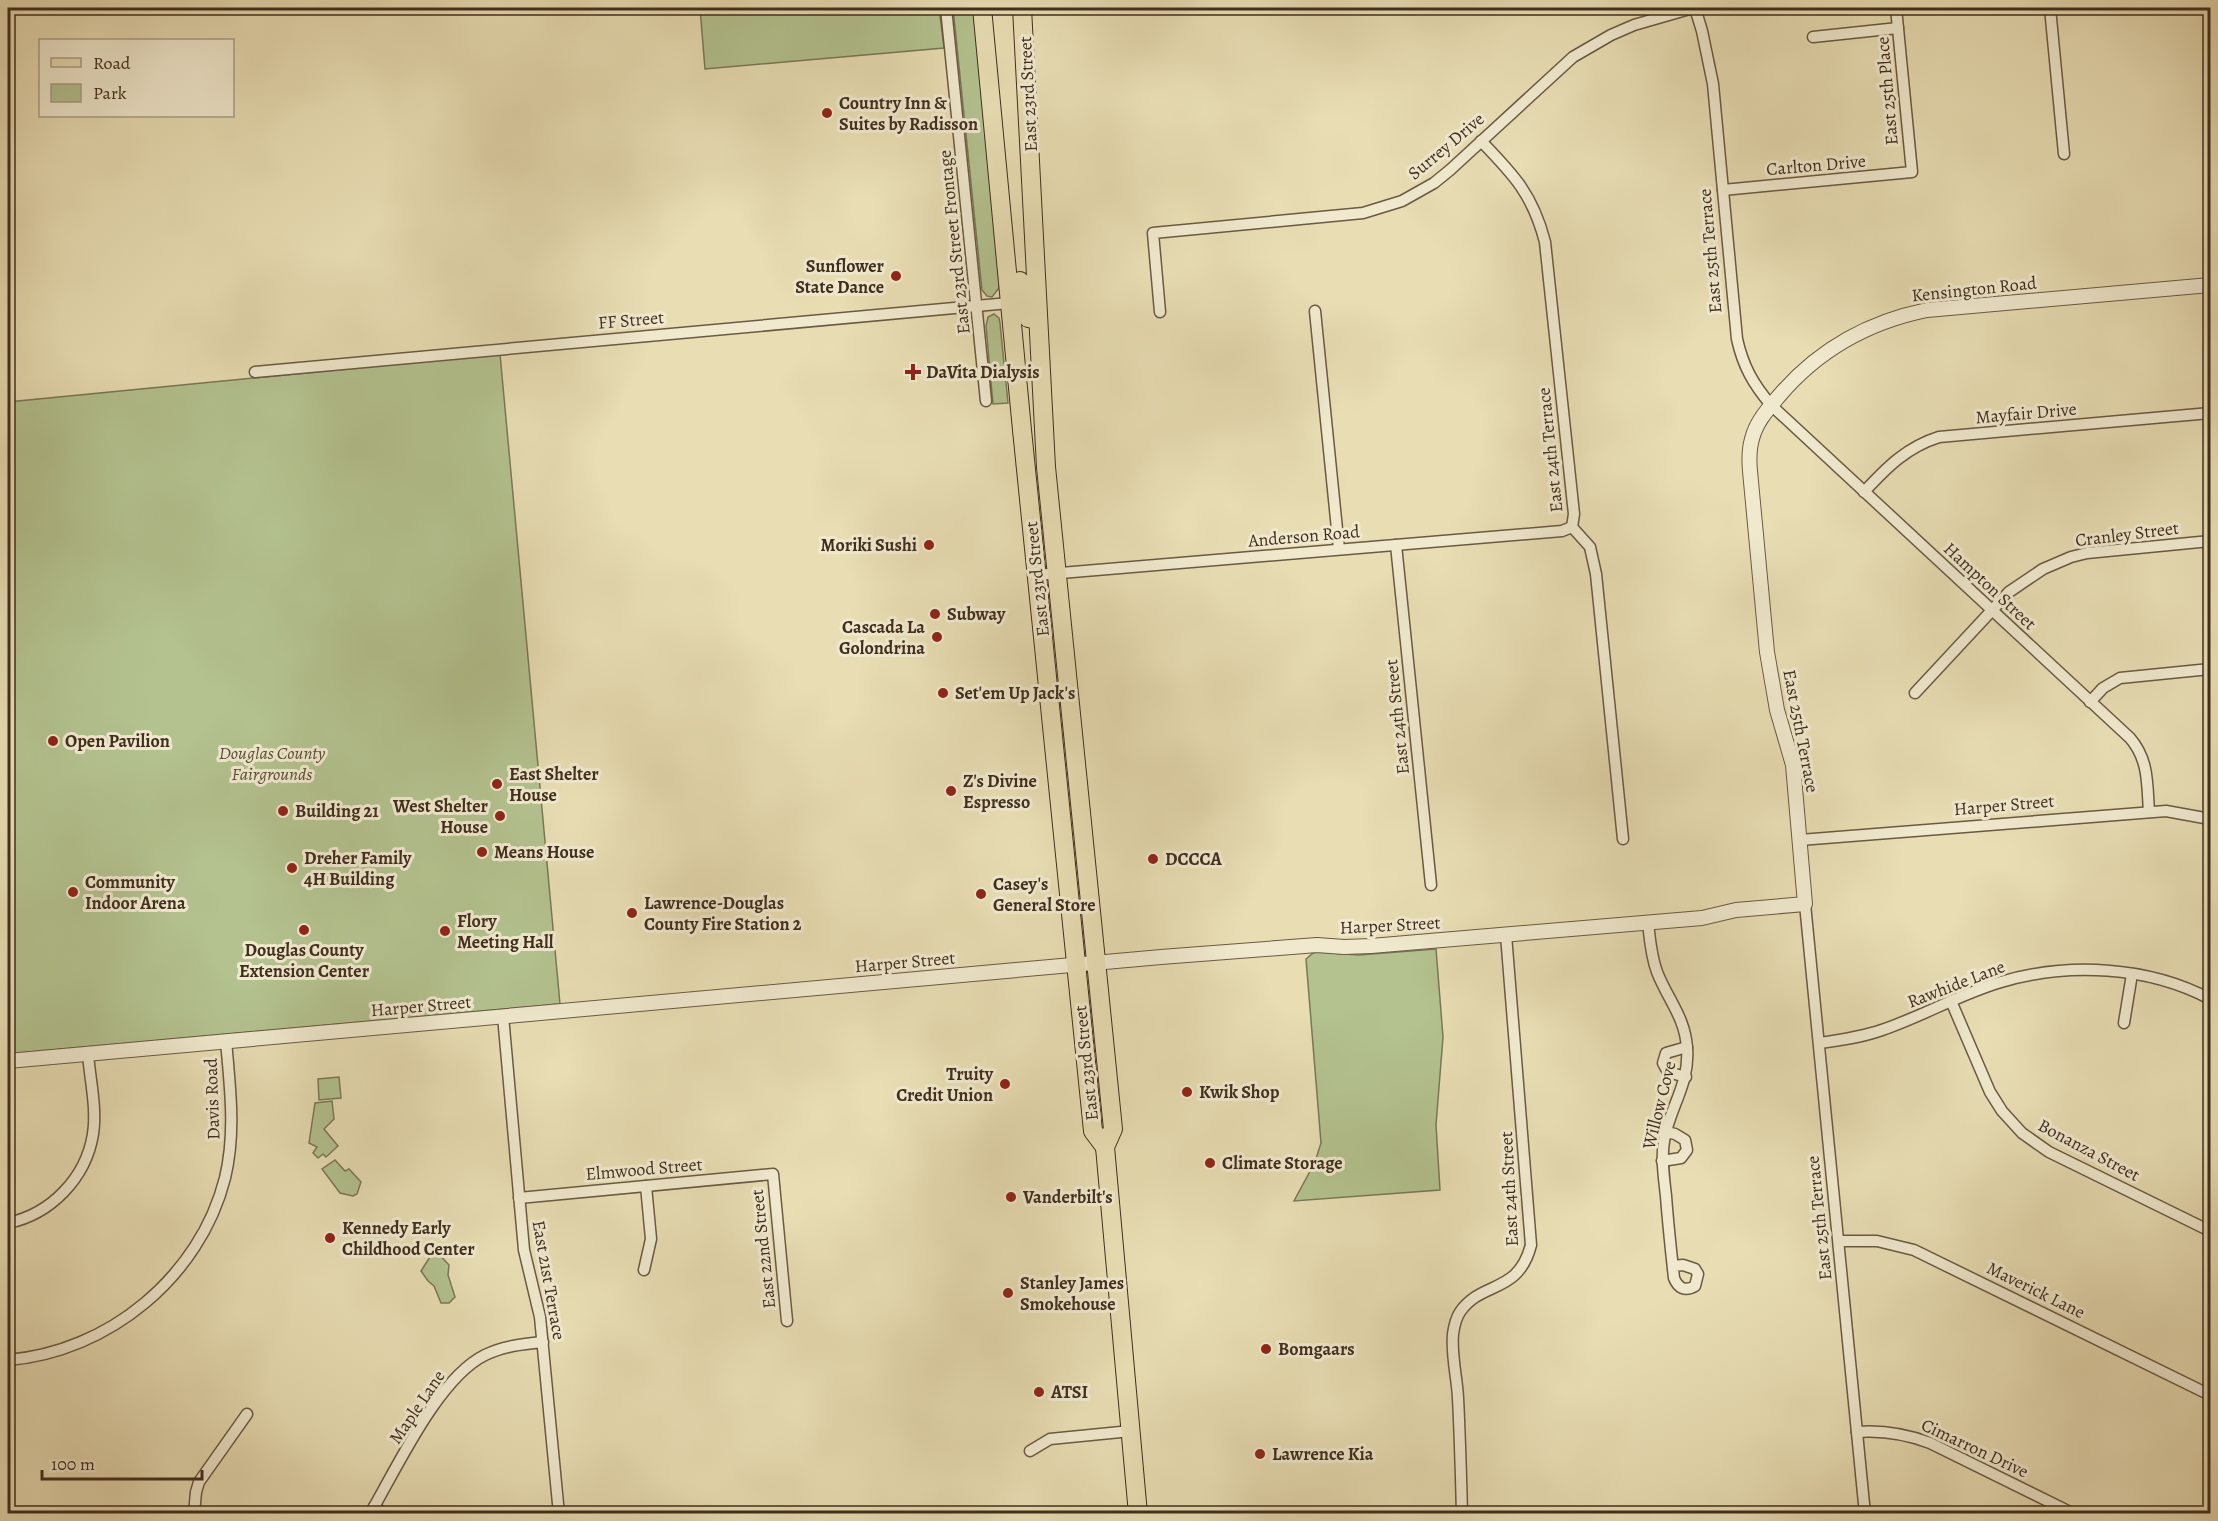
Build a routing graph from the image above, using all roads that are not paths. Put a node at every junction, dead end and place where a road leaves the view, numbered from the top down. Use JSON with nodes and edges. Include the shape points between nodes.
{"nodes":[{"id":1,"x":946,"y":8,"type":"edge"},
{"id":2,"x":982,"y":8,"type":"edge"},
{"id":3,"x":1023,"y":8,"type":"edge"},
{"id":4,"x":1694,"y":8,"type":"edge"},
{"id":5,"x":1896,"y":8,"type":"edge"},
{"id":6,"x":2050,"y":8,"type":"edge"},
{"id":7,"x":1898,"y":28,"type":"junction"},
{"id":8,"x":1813,"y":36,"type":"dead end"},
{"id":9,"x":994,"y":138,"type":"junction"},
{"id":10,"x":1481,"y":141,"type":"junction"},
{"id":11,"x":2064,"y":154,"type":"dead end"},
{"id":12,"x":1912,"y":172,"type":"joint"},
{"id":13,"x":1723,"y":190,"type":"junction"},
{"id":14,"x":2211,"y":285,"type":"edge"},
{"id":15,"x":1010,"y":303,"type":"junction"},
{"id":16,"x":977,"y":306,"type":"junction"},
{"id":17,"x":1315,"y":311,"type":"dead end"},
{"id":18,"x":1160,"y":312,"type":"dead end"},
{"id":19,"x":1038,"y":320,"type":"junction"},
{"id":20,"x":255,"y":372,"type":"dead end"},
{"id":21,"x":986,"y":401,"type":"dead end"},
{"id":22,"x":1771,"y":405,"type":"junction"},
{"id":23,"x":2211,"y":413,"type":"edge"},
{"id":24,"x":1864,"y":492,"type":"junction"},
{"id":25,"x":1572,"y":527,"type":"junction"},
{"id":26,"x":2211,"y":541,"type":"edge"},
{"id":27,"x":1396,"y":545,"type":"junction"},
{"id":28,"x":1339,"y":549,"type":"junction"},
{"id":29,"x":1058,"y":573,"type":"junction"},
{"id":30,"x":1037,"y":575,"type":"junction"},
{"id":31,"x":1992,"y":611,"type":"junction"},
{"id":32,"x":2211,"y":669,"type":"edge"},
{"id":33,"x":1915,"y":693,"type":"dead end"},
{"id":34,"x":2090,"y":702,"type":"junction"},
{"id":35,"x":2150,"y":812,"type":"junction"},
{"id":36,"x":2211,"y":819,"type":"edge"},
{"id":37,"x":1623,"y":839,"type":"dead end"},
{"id":38,"x":1800,"y":840,"type":"junction"},
{"id":39,"x":1431,"y":885,"type":"dead end"},
{"id":40,"x":1805,"y":904,"type":"junction"},
{"id":41,"x":1648,"y":923,"type":"junction"},
{"id":42,"x":1506,"y":934,"type":"junction"},
{"id":43,"x":1097,"y":963,"type":"junction"},
{"id":44,"x":1076,"y":964,"type":"junction"},
{"id":45,"x":2132,"y":974,"type":"junction"},
{"id":46,"x":2211,"y":999,"type":"edge"},
{"id":47,"x":1951,"y":1001,"type":"junction"},
{"id":48,"x":503,"y":1016,"type":"junction"},
{"id":49,"x":2124,"y":1023,"type":"dead end"},
{"id":50,"x":226,"y":1041,"type":"junction"},
{"id":51,"x":1820,"y":1043,"type":"junction"},
{"id":52,"x":1687,"y":1047,"type":"junction"},
{"id":53,"x":88,"y":1054,"type":"junction"},
{"id":54,"x":8,"y":1061,"type":"edge"},
{"id":55,"x":1686,"y":1077,"type":"junction"},
{"id":56,"x":1666,"y":1132,"type":"junction"},
{"id":57,"x":1105,"y":1147,"type":"junction"},
{"id":58,"x":1662,"y":1161,"type":"junction"},
{"id":59,"x":772,"y":1174,"type":"joint"},
{"id":60,"x":646,"y":1186,"type":"junction"},
{"id":61,"x":519,"y":1198,"type":"junction"},
{"id":62,"x":8,"y":1223,"type":"edge"},
{"id":63,"x":2211,"y":1231,"type":"edge"},
{"id":64,"x":1839,"y":1241,"type":"junction"},
{"id":65,"x":1673,"y":1266,"type":"dead end"},
{"id":66,"x":644,"y":1270,"type":"dead end"},
{"id":67,"x":787,"y":1321,"type":"dead end"},
{"id":68,"x":543,"y":1342,"type":"junction"},
{"id":69,"x":8,"y":1360,"type":"edge"},
{"id":70,"x":2211,"y":1395,"type":"edge"},
{"id":71,"x":247,"y":1414,"type":"dead end"},
{"id":72,"x":1131,"y":1431,"type":"junction"},
{"id":73,"x":1857,"y":1432,"type":"junction"},
{"id":74,"x":1030,"y":1451,"type":"dead end"},
{"id":75,"x":2051,"y":1508,"type":"edge"},
{"id":76,"x":372,"y":1510,"type":"edge"},
{"id":77,"x":194,"y":1514,"type":"edge"},
{"id":78,"x":385,"y":1514,"type":"edge"},
{"id":79,"x":560,"y":1514,"type":"edge"},
{"id":80,"x":1138,"y":1514,"type":"edge"},
{"id":81,"x":1462,"y":1514,"type":"edge"},
{"id":82,"x":1865,"y":1514,"type":"edge"},
{"id":83,"x":2074,"y":1514,"type":"edge"}],
"edges":[{"from":1,"to":16,"type":"street","name":"East 23rd Street Frontage"},
{"from":2,"to":9,"type":"main road","name":"East 23rd Street"},
{"from":3,"to":19,"type":"main road","name":"East 23rd Street"},
{"from":4,"to":10,"type":"street","name":"Surrey Drive","via":[[1634,26],[1590,47],[1555,72]]},
{"from":4,"to":13,"type":"street","name":"East 25th Terrace","via":[[1713,84]]},
{"from":5,"to":7,"type":"street","name":"East 25th Place"},
{"from":6,"to":11,"type":"street"},
{"from":7,"to":8,"type":"street"},
{"from":7,"to":12,"type":"street","name":"East 25th Place"},
{"from":9,"to":15,"type":"main road","name":"East 23rd Street"},
{"from":9,"to":19,"type":"main road","via":[[1006,167],[1024,310],[1028,318]]},
{"from":10,"to":18,"type":"street","name":"Surrey Drive","via":[[1434,183],[1383,208],[1347,216],[1153,233]]},
{"from":10,"to":25,"type":"street","name":"East 24th Terrace","via":[[1523,187],[1534,206],[1545,242],[1574,514]]},
{"from":12,"to":13,"type":"street","name":"Carlton Drive"},
{"from":13,"to":22,"type":"street","name":"East 25th Terrace","via":[[1738,345],[1750,378]]},
{"from":14,"to":22,"type":"street","name":"Kensington Road","via":[[1945,308],[1893,318],[1864,329],[1829,350],[1796,377]]},
{"from":15,"to":16,"type":"street","name":"FF Street"},
{"from":15,"to":30,"type":"main road","name":"East 23rd Street"},
{"from":16,"to":20,"type":"street","name":"FF Street"},
{"from":16,"to":21,"type":"street","name":"East 23rd Street Frontage"},
{"from":17,"to":28,"type":"street"},
{"from":19,"to":29,"type":"main road","name":"East 23rd Street","via":[[1044,436]]},
{"from":22,"to":24,"type":"street","name":"Hampton Street"},
{"from":22,"to":38,"type":"street","name":"East 25th Terrace","via":[[1752,438],[1750,471],[1767,652],[1792,765]]},
{"from":23,"to":24,"type":"street","name":"Mayfair Drive","via":[[1940,437],[1909,450]]},
{"from":24,"to":31,"type":"street","name":"Hampton Street"},
{"from":25,"to":27,"type":"street","name":"Anderson Road"},
{"from":25,"to":37,"type":"street","name":"East 24th Terrace","via":[[1590,547],[1596,574]]},
{"from":26,"to":31,"type":"street","name":"Cranley Street","via":[[2072,557],[2021,583]]},
{"from":27,"to":28,"type":"street","name":"Anderson Road"},
{"from":27,"to":39,"type":"street","name":"East 24th Street"},
{"from":28,"to":29,"type":"street","name":"Anderson Road"},
{"from":29,"to":30,"type":"street","name":"Anderson Road"},
{"from":29,"to":43,"type":"main road","name":"East 23rd Street"},
{"from":30,"to":44,"type":"main road","name":"East 23rd Street"},
{"from":31,"to":33,"type":"street","name":"Cranley Street"},
{"from":31,"to":34,"type":"street","name":"Hampton Street"},
{"from":32,"to":34,"type":"street","via":[[2120,678]]},
{"from":34,"to":35,"type":"street","name":"Hampton Street","via":[[2139,748]]},
{"from":35,"to":36,"type":"street","name":"Harper Street","via":[[2181,812]]},
{"from":35,"to":38,"type":"street","name":"Harper Street"},
{"from":38,"to":40,"type":"street","name":"East 25th Terrace"},
{"from":40,"to":41,"type":"street","name":"Harper Street"},
{"from":40,"to":51,"type":"street","name":"East 25th Terrace"},
{"from":41,"to":42,"type":"street","name":"Harper Street"},
{"from":41,"to":52,"type":"street","name":"Willow Cove","via":[[1658,973],[1679,1012]]},
{"from":42,"to":43,"type":"street","name":"Harper Street"},
{"from":42,"to":81,"type":"street","name":"East 24th Street","via":[[1531,1245],[1516,1276],[1473,1299],[1455,1324]]},
{"from":43,"to":44,"type":"street","name":"Harper Street"},
{"from":43,"to":57,"type":"main road","name":"East 23rd Street","via":[[1113,1129]]},
{"from":44,"to":48,"type":"street","name":"Harper Street"},
{"from":44,"to":57,"type":"main road","name":"East 23rd Street","via":[[1093,1131]]},
{"from":45,"to":46,"type":"street","name":"Rawhide Lane","via":[[2180,986]]},
{"from":45,"to":47,"type":"street","name":"Rawhide Lane","via":[[2091,970],[2044,973],[2001,982]]},
{"from":45,"to":49,"type":"street"},
{"from":47,"to":51,"type":"street","name":"Rawhide Lane","via":[[1882,1030]]},
{"from":47,"to":63,"type":"street","name":"Bonanza Street","via":[[1990,1092],[2022,1133],[2049,1152]]},
{"from":48,"to":50,"type":"street","name":"Harper Street"},
{"from":48,"to":61,"type":"street","name":"East 21st Terrace"},
{"from":50,"to":53,"type":"street","name":"Harper Street"},
{"from":50,"to":69,"type":"street","name":"Davis Road","via":[[232,1110],[225,1179],[192,1252],[156,1294],[120,1322],[57,1351]]},
{"from":51,"to":64,"type":"street","name":"East 25th Terrace"},
{"from":52,"to":55,"type":"street","name":"Willow Cove"},
{"from":52,"to":55,"type":"street","via":[[1666,1053],[1663,1063],[1668,1072]]},
{"from":53,"to":54,"type":"street","name":"Harper Street"},
{"from":53,"to":62,"type":"street","via":[[94,1122],[83,1165],[52,1203]]},
{"from":55,"to":56,"type":"street","name":"Willow Cove"},
{"from":56,"to":58,"type":"street","name":"Willow Cove"},
{"from":56,"to":58,"type":"street","via":[[1685,1140],[1687,1150],[1681,1158]]},
{"from":57,"to":72,"type":"main road","name":"East 23rd Street"},
{"from":58,"to":65,"type":"street","name":"Willow Cove"},
{"from":59,"to":60,"type":"street","name":"Elmwood Street"},
{"from":59,"to":67,"type":"street","name":"East 22nd Street"},
{"from":60,"to":61,"type":"street","name":"Elmwood Street"},
{"from":60,"to":66,"type":"street","via":[[651,1239]]},
{"from":61,"to":68,"type":"street","name":"East 21st Terrace","via":[[524,1250]]},
{"from":64,"to":70,"type":"street","name":"Maverick Lane","via":[[1877,1241],[1914,1250]]},
{"from":64,"to":73,"type":"street","name":"East 25th Terrace"},
{"from":68,"to":76,"type":"street","name":"Maple Lane","via":[[485,1354],[460,1372],[430,1410]]},
{"from":68,"to":79,"type":"street","name":"East 21st Terrace"},
{"from":71,"to":77,"type":"street","via":[[199,1482]]},
{"from":72,"to":74,"type":"street","via":[[1050,1439]]},
{"from":72,"to":80,"type":"main road","name":"East 23rd Street"},
{"from":73,"to":75,"type":"street","name":"Cimarron Drive","via":[[1892,1432],[1930,1443]]},
{"from":73,"to":82,"type":"street","name":"East 25th Terrace"},
{"from":75,"to":83,"type":"street","name":"Cimarron Drive"},
{"from":76,"to":78,"type":"street","name":"Maple Lane"}]}
